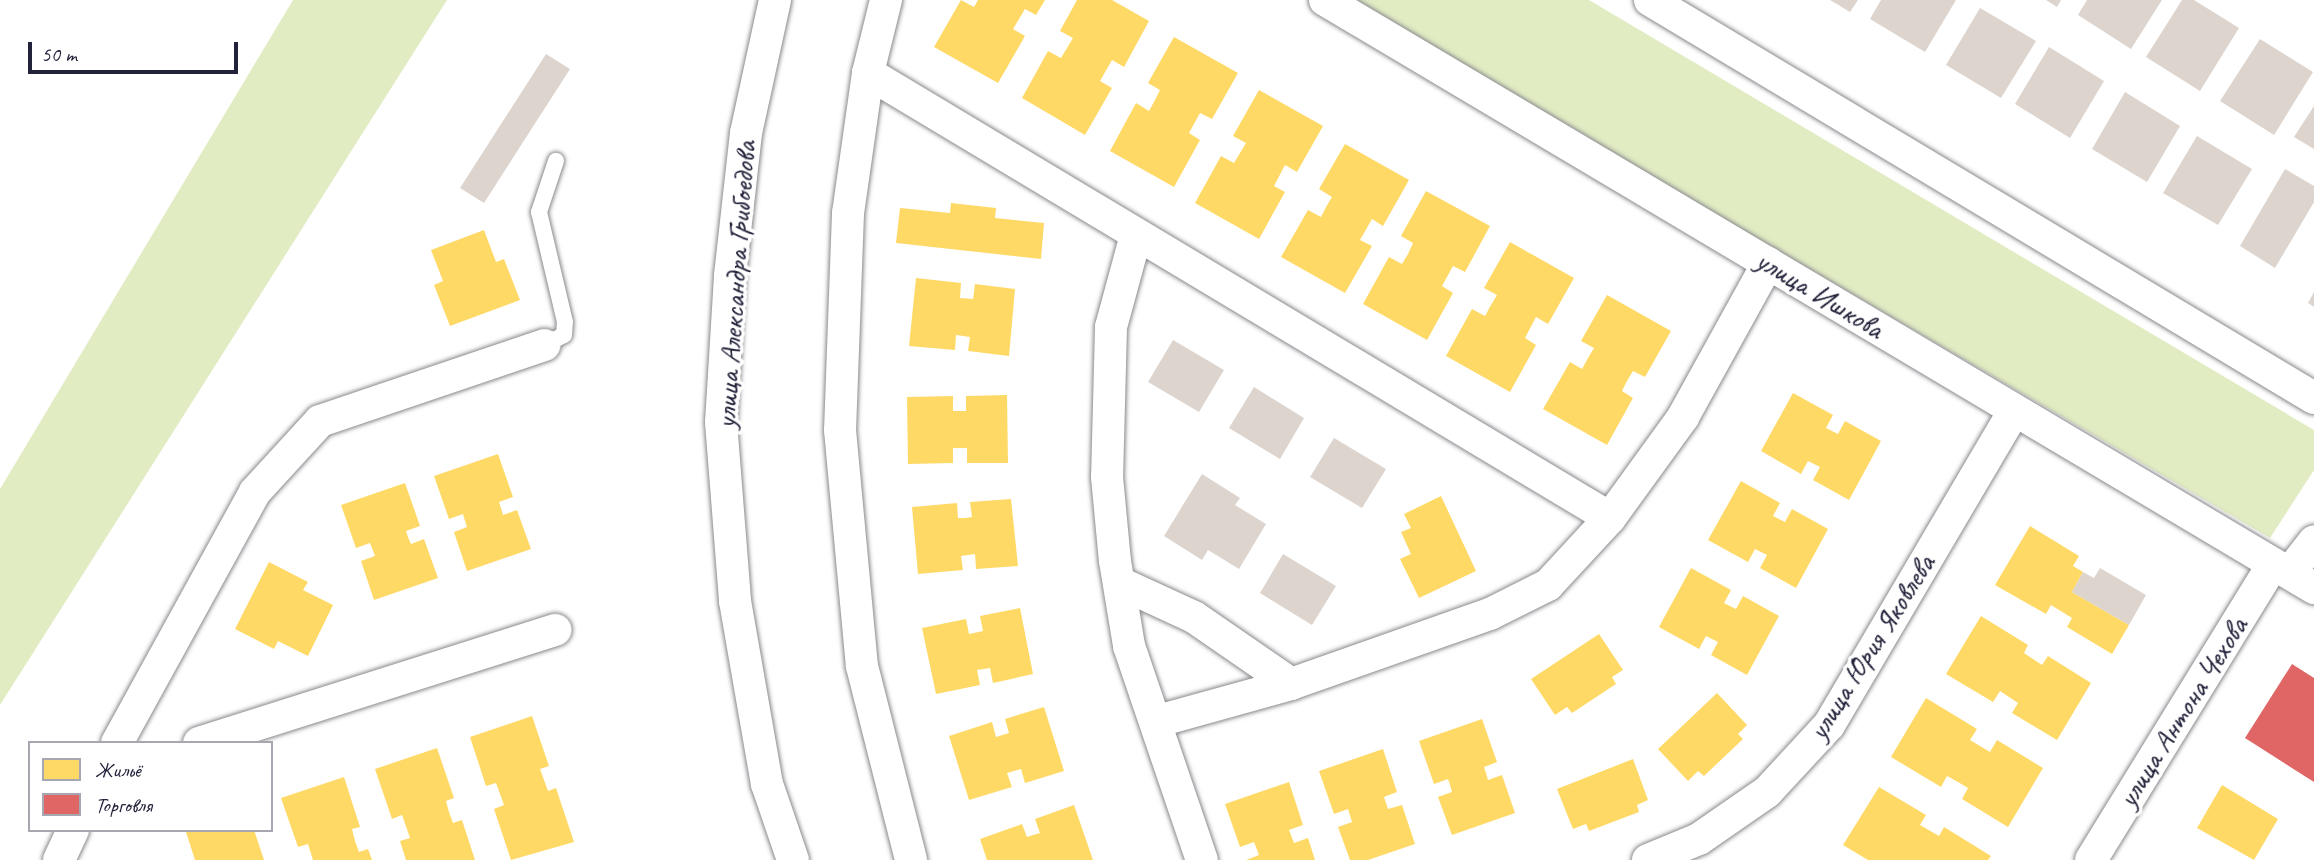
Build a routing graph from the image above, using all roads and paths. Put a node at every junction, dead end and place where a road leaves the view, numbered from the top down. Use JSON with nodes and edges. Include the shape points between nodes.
{"nodes":[{"id":1,"x":775,"y":0,"type":"edge"},
{"id":2,"x":886,"y":0,"type":"edge"},
{"id":3,"x":1325,"y":0,"type":"edge"},
{"id":4,"x":1650,"y":0,"type":"edge"},
{"id":5,"x":869,"y":74,"type":"junction"},
{"id":6,"x":556,"y":161,"type":"dead end"},
{"id":7,"x":1136,"y":235,"type":"junction"},
{"id":8,"x":1768,"y":263,"type":"junction"},
{"id":9,"x":544,"y":345,"type":"joint"},
{"id":10,"x":2314,"y":398,"type":"edge"},
{"id":11,"x":2014,"y":411,"type":"junction"},
{"id":12,"x":1610,"y":518,"type":"junction"},
{"id":13,"x":2314,"y":541,"type":"edge"},
{"id":14,"x":2292,"y":575,"type":"edge"},
{"id":15,"x":1120,"y":583,"type":"junction"},
{"id":16,"x":556,"y":630,"type":"dead end"},
{"id":17,"x":1291,"y":684,"type":"junction"},
{"id":18,"x":1158,"y":721,"type":"junction"},
{"id":19,"x":118,"y":741,"type":"edge"},
{"id":20,"x":205,"y":741,"type":"edge"},
{"id":21,"x":72,"y":832,"type":"edge"},
{"id":22,"x":59,"y":860,"type":"edge"},
{"id":23,"x":793,"y":860,"type":"edge"},
{"id":24,"x":911,"y":860,"type":"edge"},
{"id":25,"x":1202,"y":860,"type":"edge"},
{"id":26,"x":1648,"y":860,"type":"edge"},
{"id":27,"x":2091,"y":860,"type":"edge"}],
"edges":[{"from":1,"to":23,"type":"street","name":"улица Александра Грибоедова","via":[[746,134],[730,276],[721,422],[735,601],[767,784]]},
{"from":2,"to":5,"type":"street"},
{"from":3,"to":8,"type":"street","name":"улица Ишкова"},
{"from":4,"to":10,"type":"street"},
{"from":5,"to":7,"type":"street"},
{"from":5,"to":24,"type":"street","via":[[848,213],[840,430],[862,666]]},
{"from":6,"to":9,"type":"lane","via":[[539,212],[565,322],[564,335]]},
{"from":7,"to":12,"type":"street"},
{"from":7,"to":15,"type":"street","via":[[1111,327],[1107,397],[1107,477]]},
{"from":8,"to":11,"type":"street","name":"улица Ишкова"},
{"from":8,"to":12,"type":"street","via":[[1683,417]]},
{"from":9,"to":19,"type":"street","via":[[320,421],[255,492]]},
{"from":11,"to":14,"type":"street","name":"улица Ишкова"},
{"from":11,"to":26,"type":"street","name":"улица Юрия Яковлева","via":[[1829,725],[1767,792],[1699,839]]},
{"from":12,"to":17,"type":"street","via":[[1548,585],[1490,614]]},
{"from":13,"to":14,"type":"street","name":"улица Антона Чехова"},
{"from":14,"to":27,"type":"street","name":"улица Антона Чехова"},
{"from":15,"to":17,"type":"street","via":[[1194,617]]},
{"from":15,"to":18,"type":"street","via":[[1129,646]]},
{"from":16,"to":20,"type":"street"},
{"from":17,"to":18,"type":"street"},
{"from":18,"to":25,"type":"street"},
{"from":21,"to":22,"type":"street"}]}
